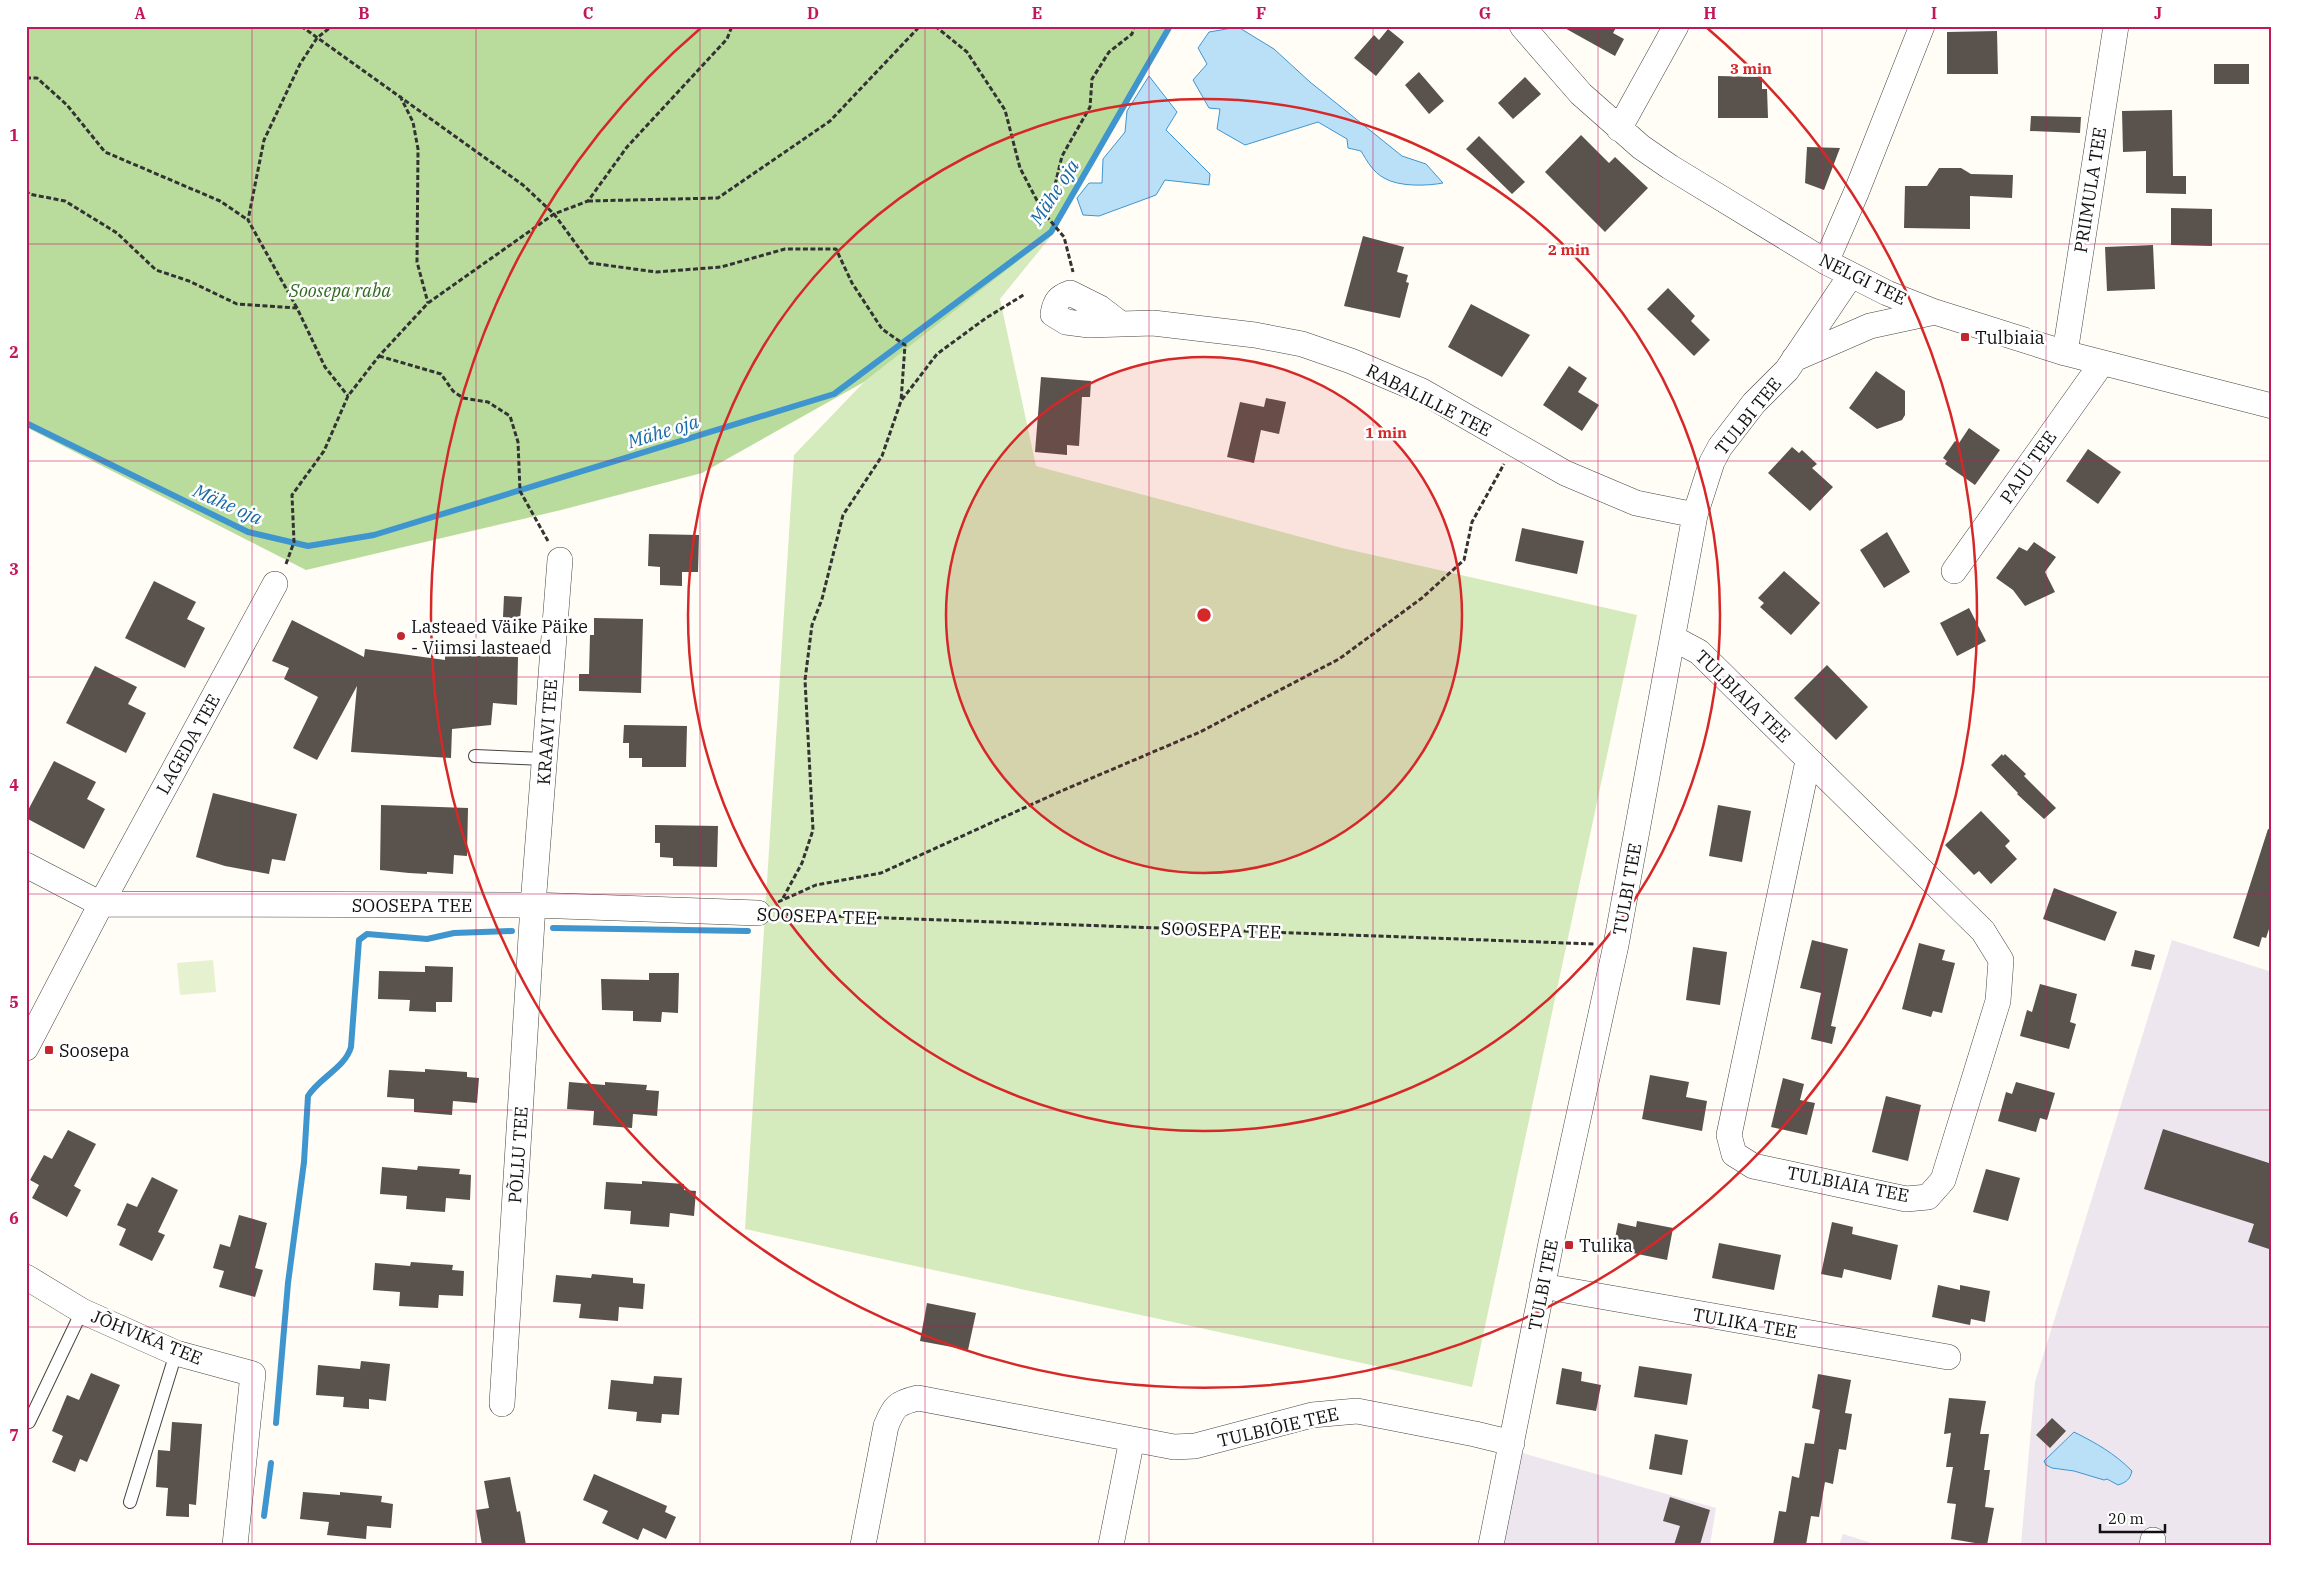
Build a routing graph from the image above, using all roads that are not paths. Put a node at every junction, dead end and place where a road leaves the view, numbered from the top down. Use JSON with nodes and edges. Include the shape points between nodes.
{"nodes":[{"id":1,"x":1522,"y":26,"type":"edge"},
{"id":2,"x":1676,"y":26,"type":"edge"},
{"id":3,"x":1922,"y":26,"type":"edge"},
{"id":4,"x":2116,"y":26,"type":"edge"},
{"id":5,"x":1619,"y":129,"type":"junction"},
{"id":6,"x":1826,"y":262,"type":"junction"},
{"id":7,"x":1851,"y":275,"type":"junction"},
{"id":8,"x":1935,"y":312,"type":"junction"},
{"id":9,"x":1121,"y":324,"type":"dead end"},
{"id":10,"x":2065,"y":353,"type":"junction"},
{"id":11,"x":1794,"y":359,"type":"junction"},
{"id":12,"x":2102,"y":363,"type":"junction"},
{"id":13,"x":2272,"y":406,"type":"edge"},
{"id":14,"x":1695,"y":515,"type":"junction"},
{"id":15,"x":560,"y":560,"type":"road end"},
{"id":16,"x":1954,"y":571,"type":"dead end"},
{"id":17,"x":274,"y":584,"type":"dead end"},
{"id":18,"x":1673,"y":638,"type":"junction"},
{"id":19,"x":475,"y":756,"type":"dead end"},
{"id":20,"x":545,"y":759,"type":"junction"},
{"id":21,"x":1808,"y":761,"type":"junction"},
{"id":22,"x":26,"y":865,"type":"edge"},
{"id":23,"x":101,"y":904,"type":"junction"},
{"id":24,"x":534,"y":905,"type":"junction"},
{"id":25,"x":758,"y":913,"type":"road end"},
{"id":26,"x":26,"y":1048,"type":"edge"},
{"id":27,"x":26,"y":1277,"type":"edge"},
{"id":28,"x":1542,"y":1286,"type":"junction"},
{"id":29,"x":82,"y":1311,"type":"junction"},
{"id":30,"x":176,"y":1353,"type":"junction"},
{"id":31,"x":1948,"y":1357,"type":"dead end"},
{"id":32,"x":502,"y":1404,"type":"dead end"},
{"id":33,"x":29,"y":1422,"type":"dead end"},
{"id":34,"x":1132,"y":1439,"type":"junction"},
{"id":35,"x":1512,"y":1444,"type":"junction"},
{"id":36,"x":130,"y":1502,"type":"dead end"},
{"id":37,"x":235,"y":1545,"type":"edge"},
{"id":38,"x":862,"y":1545,"type":"edge"},
{"id":39,"x":1111,"y":1545,"type":"edge"},
{"id":40,"x":1491,"y":1545,"type":"edge"}],
"edges":[{"from":1,"to":5,"type":"street","name":"NELGI TEE","via":[[1580,94]]},
{"from":2,"to":5,"type":"street"},
{"from":3,"to":6,"type":"street"},
{"from":4,"to":10,"type":"street","name":"PRIIMULA TEE"},
{"from":5,"to":6,"type":"street","name":"NELGI TEE","via":[[1670,167]]},
{"from":6,"to":7,"type":"street","name":"NELGI TEE"},
{"from":7,"to":8,"type":"street","name":"NELGI TEE"},
{"from":7,"to":11,"type":"street","name":"TULBI TEE"},
{"from":8,"to":10,"type":"street","name":"NELGI TEE"},
{"from":8,"to":11,"type":"street","via":[[1870,326]]},
{"from":9,"to":14,"type":"street","name":"RABALILLE TEE","via":[[1153,323],[1302,344],[1422,391],[1565,473],[1636,503]]},
{"from":10,"to":12,"type":"street","name":"NELGI TEE"},
{"from":11,"to":14,"type":"street","name":"TULBI TEE","via":[[1720,447]]},
{"from":12,"to":13,"type":"street","name":"NELGI TEE"},
{"from":12,"to":16,"type":"street","name":"PAJU TEE"},
{"from":14,"to":18,"type":"street","name":"TULBI TEE"},
{"from":15,"to":20,"type":"street","name":"KRAAVI TEE"},
{"from":17,"to":23,"type":"street","name":"LAGEDA TEE"},
{"from":18,"to":21,"type":"street","name":"TULBIAIA TEE","via":[[1699,652]]},
{"from":18,"to":28,"type":"street","name":"TULBI TEE","via":[[1616,945]]},
{"from":19,"to":20,"type":"lane"},
{"from":20,"to":24,"type":"street","name":"KRAAVI TEE"},
{"from":21,"to":21,"type":"street","name":"TULBIAIA TEE","via":[[1983,931],[2001,960],[1998,1001],[1943,1180],[1928,1197],[1906,1198],[1753,1166],[1734,1154],[1729,1135]]},
{"from":22,"to":23,"type":"street","name":"SOOSEPA TEE"},
{"from":23,"to":24,"type":"street","name":"SOOSEPA TEE"},
{"from":23,"to":26,"type":"street"},
{"from":24,"to":25,"type":"street","name":"SOOSEPA TEE"},
{"from":24,"to":32,"type":"street","name":"PÕLLU TEE"},
{"from":27,"to":29,"type":"street","name":"JÕHVIKA TEE"},
{"from":28,"to":31,"type":"street","name":"TULIKA TEE"},
{"from":28,"to":35,"type":"street","name":"TULBI TEE"},
{"from":29,"to":30,"type":"street","name":"JÕHVIKA TEE"},
{"from":29,"to":33,"type":"lane"},
{"from":30,"to":36,"type":"lane"},
{"from":30,"to":37,"type":"street","name":"JÕHVIKA TEE","via":[[253,1374]]},
{"from":34,"to":35,"type":"street","name":"TULBIÕIE TEE","via":[[1174,1447],[1195,1446],[1312,1415],[1357,1411]]},
{"from":34,"to":38,"type":"street","name":"TULBIÕIE TEE","via":[[918,1398],[904,1401],[892,1409],[886,1426]]},
{"from":34,"to":39,"type":"street"},
{"from":35,"to":40,"type":"street","name":"TULBI TEE"}]}
